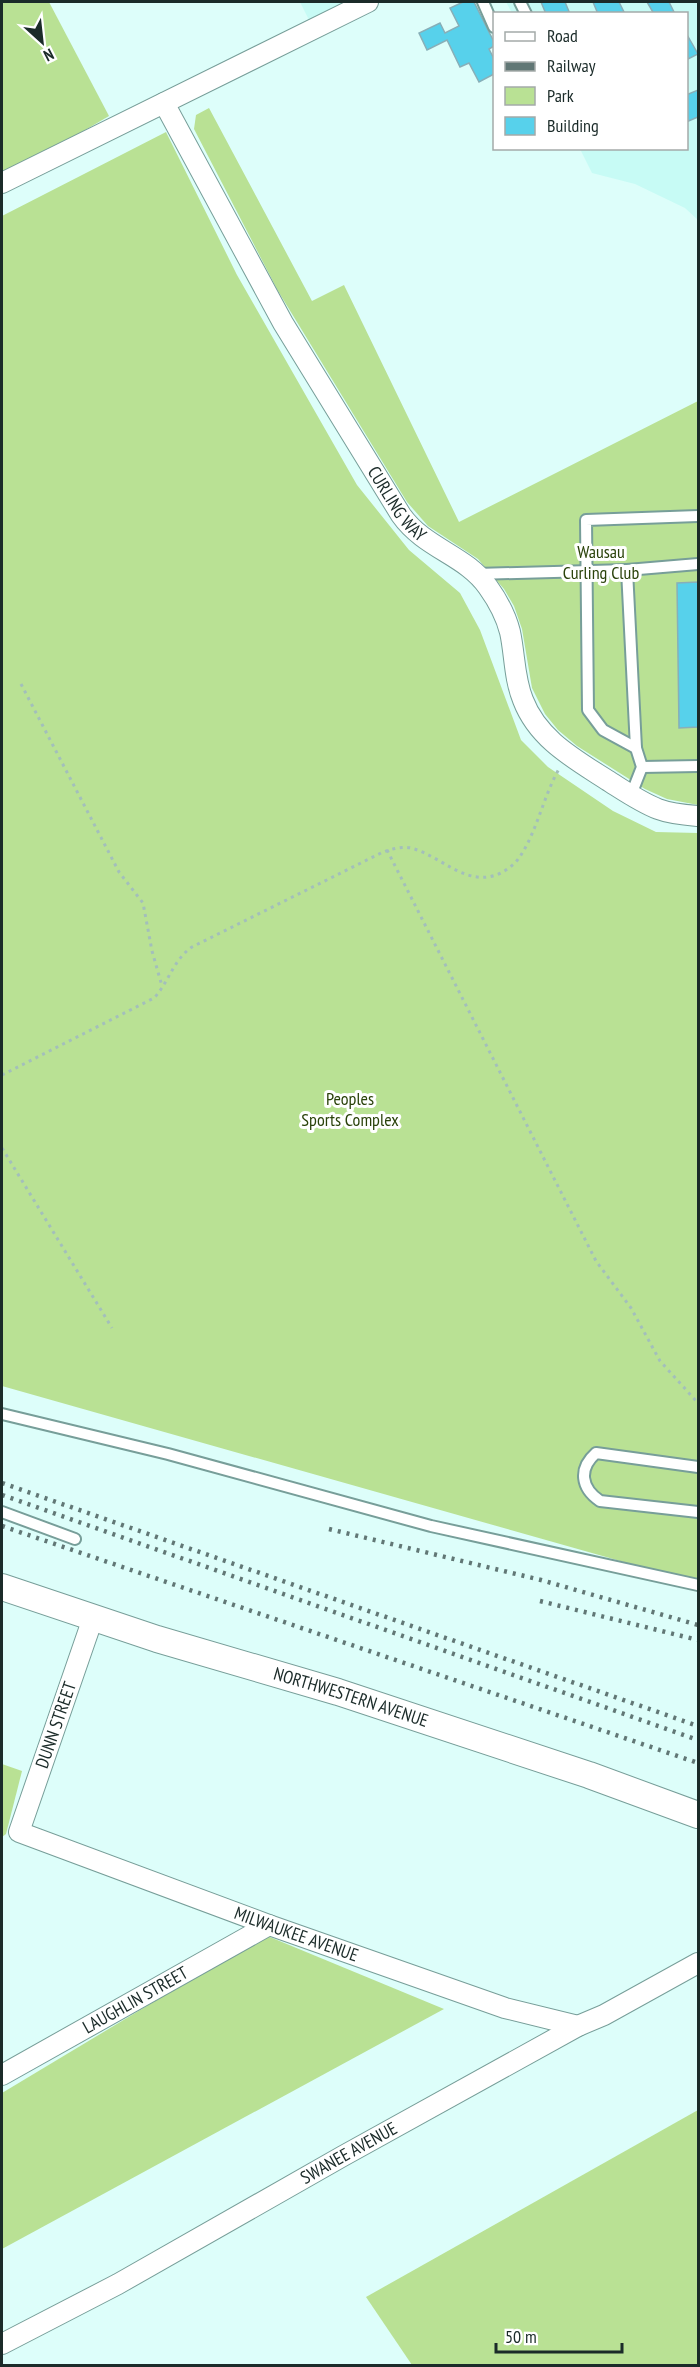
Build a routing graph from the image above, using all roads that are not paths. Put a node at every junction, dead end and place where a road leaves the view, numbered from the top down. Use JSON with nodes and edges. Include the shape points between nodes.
{"nodes":[{"id":1,"x":368,"y":2,"type":"edge"},
{"id":2,"x":483,"y":2,"type":"edge"},
{"id":3,"x":493,"y":23,"type":"edge"},
{"id":4,"x":165,"y":103,"type":"junction"},
{"id":5,"x":2,"y":183,"type":"edge"},
{"id":6,"x":699,"y":516,"type":"edge"},
{"id":7,"x":699,"y":564,"type":"edge"},
{"id":8,"x":627,"y":570,"type":"junction"},
{"id":9,"x":586,"y":572,"type":"junction"},
{"id":10,"x":476,"y":574,"type":"junction"},
{"id":11,"x":636,"y":748,"type":"junction"},
{"id":12,"x":699,"y":766,"type":"edge"},
{"id":13,"x":642,"y":767,"type":"junction"},
{"id":14,"x":631,"y":795,"type":"junction"},
{"id":15,"x":699,"y":816,"type":"edge"},
{"id":16,"x":2,"y":1414,"type":"edge"},
{"id":17,"x":699,"y":1467,"type":"edge"},
{"id":18,"x":2,"y":1512,"type":"edge"},
{"id":19,"x":699,"y":1512,"type":"edge"},
{"id":20,"x":75,"y":1539,"type":"dead end"},
{"id":21,"x":699,"y":1586,"type":"edge"},
{"id":22,"x":2,"y":1587,"type":"edge"},
{"id":23,"x":93,"y":1618,"type":"junction"},
{"id":24,"x":699,"y":1815,"type":"edge"},
{"id":25,"x":19,"y":1832,"type":"joint"},
{"id":26,"x":269,"y":1925,"type":"junction"},
{"id":27,"x":699,"y":1963,"type":"edge"},
{"id":28,"x":578,"y":2026,"type":"junction"},
{"id":29,"x":2,"y":2075,"type":"edge"},
{"id":30,"x":2,"y":2344,"type":"edge"}],
"edges":[{"from":1,"to":4,"type":"street"},
{"from":2,"to":3,"type":"lane"},
{"from":4,"to":5,"type":"street"},
{"from":4,"to":10,"type":"street","name":"CURLING WAY","via":[[283,323],[401,515],[422,538]]},
{"from":6,"to":9,"type":"lane","via":[[586,520]]},
{"from":7,"to":8,"type":"lane"},
{"from":8,"to":9,"type":"lane"},
{"from":8,"to":11,"type":"lane"},
{"from":9,"to":10,"type":"lane"},
{"from":9,"to":11,"type":"lane","via":[[588,710],[603,730]]},
{"from":10,"to":14,"type":"street","name":"CURLING WAY","via":[[507,624],[519,687],[543,734],[568,755]]},
{"from":11,"to":13,"type":"lane"},
{"from":12,"to":13,"type":"lane"},
{"from":13,"to":14,"type":"lane"},
{"from":14,"to":15,"type":"street","name":"CURLING WAY","via":[[660,810]]},
{"from":16,"to":21,"type":"lane","via":[[168,1454],[431,1526]]},
{"from":17,"to":19,"type":"lane","via":[[596,1453],[582,1472],[590,1494],[600,1501]]},
{"from":18,"to":20,"type":"lane"},
{"from":22,"to":23,"type":"street","name":"NORTHWESTERN AVENUE"},
{"from":23,"to":24,"type":"street","name":"NORTHWESTERN AVENUE","via":[[338,1692]]},
{"from":23,"to":25,"type":"street","name":"DUNN STREET"},
{"from":25,"to":26,"type":"street","name":"MILWAUKEE AVENUE"},
{"from":26,"to":28,"type":"street","name":"MILWAUKEE AVENUE","via":[[505,2008]]},
{"from":26,"to":29,"type":"street","name":"LAUGHLIN STREET"},
{"from":27,"to":28,"type":"street","name":"SWANEE AVENUE"},
{"from":28,"to":30,"type":"street","name":"SWANEE AVENUE","via":[[118,2284]]}]}
